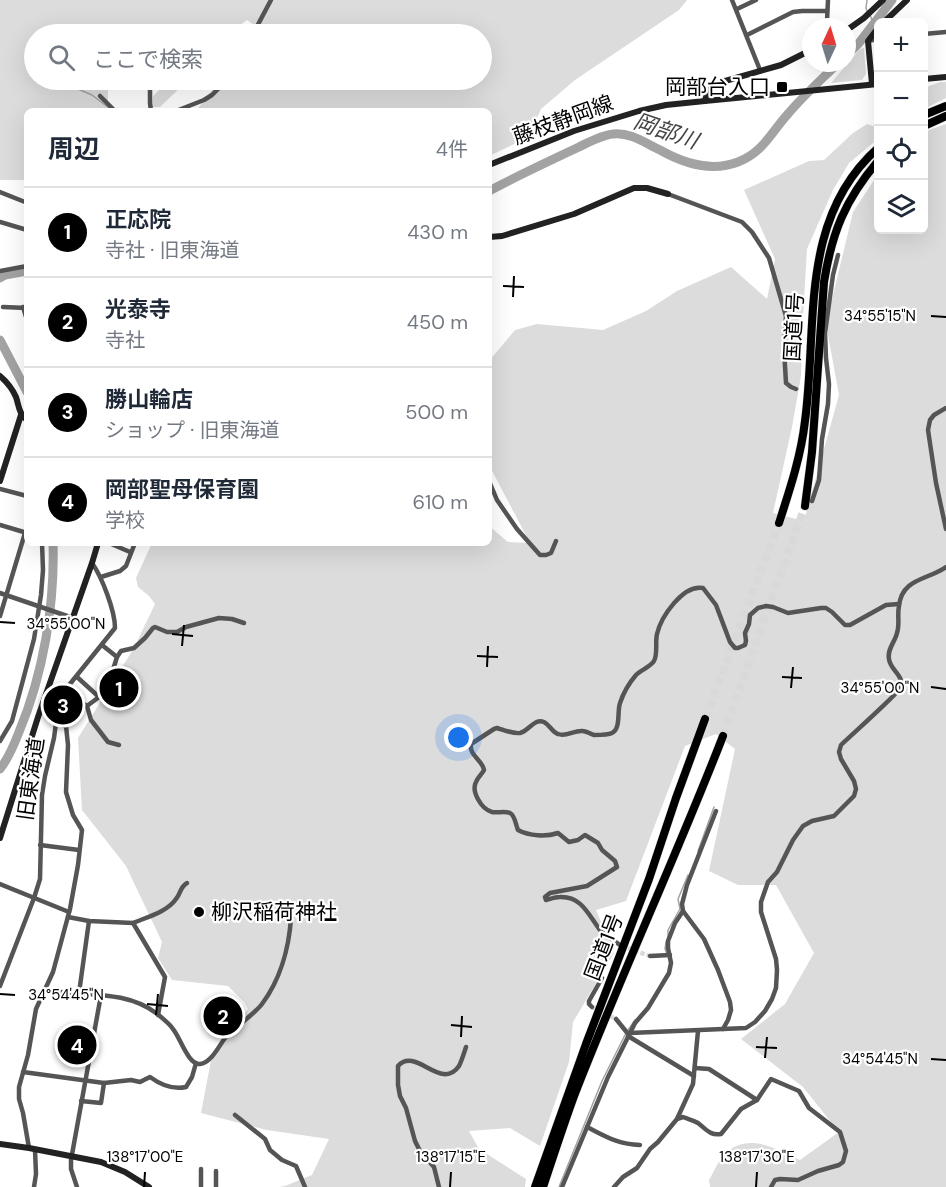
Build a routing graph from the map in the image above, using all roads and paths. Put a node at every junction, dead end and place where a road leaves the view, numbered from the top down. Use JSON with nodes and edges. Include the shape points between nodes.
{"nodes":[{"id":1,"x":271,"y":0,"type":"edge"},
{"id":2,"x":732,"y":0,"type":"edge"},
{"id":3,"x":756,"y":0,"type":"edge"},
{"id":4,"x":828,"y":0,"type":"edge"},
{"id":5,"x":883,"y":0,"type":"edge"},
{"id":6,"x":907,"y":0,"type":"edge"},
{"id":7,"x":737,"y":9,"type":"junction"},
{"id":8,"x":827,"y":11,"type":"junction"},
{"id":9,"x":826,"y":18,"type":"edge"},
{"id":10,"x":888,"y":18,"type":"edge"},
{"id":11,"x":258,"y":24,"type":"edge"},
{"id":12,"x":856,"y":24,"type":"edge"},
{"id":13,"x":946,"y":32,"type":"edge"},
{"id":14,"x":874,"y":34,"type":"edge"},
{"id":15,"x":928,"y":34,"type":"edge"},
{"id":16,"x":747,"y":35,"type":"junction"},
{"id":17,"x":874,"y":40,"type":"edge"},
{"id":18,"x":868,"y":41,"type":"junction"},
{"id":19,"x":802,"y":55,"type":"edge"},
{"id":20,"x":760,"y":70,"type":"junction"},
{"id":21,"x":946,"y":77,"type":"edge"},
{"id":22,"x":874,"y":78,"type":"edge"},
{"id":23,"x":928,"y":79,"type":"edge"},
{"id":24,"x":874,"y":84,"type":"edge"},
{"id":25,"x":150,"y":90,"type":"edge"},
{"id":26,"x":216,"y":90,"type":"edge"},
{"id":27,"x":100,"y":96,"type":"dead end"},
{"id":28,"x":705,"y":101,"type":"junction"},
{"id":29,"x":946,"y":106,"type":"edge"},
{"id":30,"x":112,"y":108,"type":"edge"},
{"id":31,"x":151,"y":108,"type":"edge"},
{"id":32,"x":184,"y":108,"type":"edge"},
{"id":33,"x":928,"y":113,"type":"edge"},
{"id":34,"x":946,"y":116,"type":"edge"},
{"id":35,"x":928,"y":124,"type":"edge"},
{"id":36,"x":874,"y":153,"type":"edge"},
{"id":37,"x":492,"y":164,"type":"edge"},
{"id":38,"x":874,"y":167,"type":"edge"},
{"id":39,"x":0,"y":192,"type":"edge"},
{"id":40,"x":668,"y":194,"type":"joint"},
{"id":41,"x":24,"y":201,"type":"edge"},
{"id":42,"x":0,"y":222,"type":"edge"},
{"id":43,"x":24,"y":229,"type":"edge"},
{"id":44,"x":492,"y":237,"type":"edge"},
{"id":45,"x":838,"y":255,"type":"dead end"},
{"id":46,"x":24,"y":267,"type":"edge"},
{"id":47,"x":0,"y":271,"type":"edge"},
{"id":48,"x":3,"y":307,"type":"dead end"},
{"id":49,"x":24,"y":307,"type":"edge"},
{"id":50,"x":0,"y":376,"type":"edge"},
{"id":51,"x":796,"y":389,"type":"dead end"},
{"id":52,"x":946,"y":408,"type":"edge"},
{"id":53,"x":21,"y":415,"type":"junction"},
{"id":54,"x":24,"y":418,"type":"edge"},
{"id":55,"x":0,"y":481,"type":"edge"},
{"id":56,"x":492,"y":488,"type":"edge"},
{"id":57,"x":0,"y":489,"type":"edge"},
{"id":58,"x":24,"y":495,"type":"edge"},
{"id":59,"x":808,"y":504,"type":"joint"},
{"id":60,"x":779,"y":523,"type":"tunnel mouth"},
{"id":61,"x":0,"y":525,"type":"edge"},
{"id":62,"x":946,"y":529,"type":"edge"},
{"id":63,"x":24,"y":532,"type":"edge"},
{"id":64,"x":24,"y":539,"type":"edge"},
{"id":65,"x":556,"y":541,"type":"dead end"},
{"id":66,"x":42,"y":546,"type":"edge"},
{"id":67,"x":97,"y":546,"type":"edge"},
{"id":68,"x":116,"y":546,"type":"edge"},
{"id":69,"x":133,"y":546,"type":"edge"},
{"id":70,"x":130,"y":552,"type":"junction"},
{"id":71,"x":92,"y":563,"type":"junction"},
{"id":72,"x":946,"y":567,"type":"edge"},
{"id":73,"x":101,"y":577,"type":"junction"},
{"id":74,"x":0,"y":593,"type":"edge"},
{"id":75,"x":6,"y":595,"type":"junction"},
{"id":76,"x":898,"y":604,"type":"junction"},
{"id":77,"x":38,"y":605,"type":"junction"},
{"id":78,"x":0,"y":616,"type":"edge"},
{"id":79,"x":73,"y":618,"type":"junction"},
{"id":80,"x":244,"y":623,"type":"dead end"},
{"id":81,"x":102,"y":645,"type":"junction"},
{"id":82,"x":117,"y":657,"type":"junction"},
{"id":83,"x":77,"y":677,"type":"junction"},
{"id":84,"x":64,"y":692,"type":"junction"},
{"id":85,"x":99,"y":698,"type":"junction"},
{"id":86,"x":87,"y":706,"type":"junction"},
{"id":87,"x":49,"y":716,"type":"junction"},
{"id":88,"x":38,"y":717,"type":"junction"},
{"id":89,"x":705,"y":719,"type":"tunnel mouth"},
{"id":90,"x":56,"y":723,"type":"junction"},
{"id":91,"x":723,"y":736,"type":"tunnel mouth"},
{"id":92,"x":0,"y":739,"type":"edge"},
{"id":93,"x":119,"y":745,"type":"dead end"},
{"id":94,"x":716,"y":811,"type":"dead end"},
{"id":95,"x":0,"y":838,"type":"edge"},
{"id":96,"x":40,"y":845,"type":"junction"},
{"id":97,"x":79,"y":850,"type":"junction"},
{"id":98,"x":187,"y":883,"type":"dead end"},
{"id":99,"x":0,"y":884,"type":"edge"},
{"id":100,"x":34,"y":898,"type":"junction"},
{"id":101,"x":683,"y":912,"type":"junction"},
{"id":102,"x":68,"y":915,"type":"junction"},
{"id":103,"x":291,"y":918,"type":"dead end"},
{"id":104,"x":89,"y":921,"type":"junction"},
{"id":105,"x":133,"y":923,"type":"junction"},
{"id":106,"x":620,"y":945,"type":"tunnel mouth"},
{"id":107,"x":670,"y":955,"type":"junction"},
{"id":108,"x":650,"y":956,"type":"tunnel mouth"},
{"id":109,"x":602,"y":978,"type":"dead end"},
{"id":110,"x":0,"y":986,"type":"edge"},
{"id":111,"x":45,"y":990,"type":"junction"},
{"id":112,"x":79,"y":993,"type":"junction"},
{"id":113,"x":101,"y":995,"type":"junction"},
{"id":114,"x":592,"y":1007,"type":"dead end"},
{"id":115,"x":158,"y":1015,"type":"junction"},
{"id":116,"x":616,"y":1019,"type":"tunnel mouth"},
{"id":117,"x":723,"y":1029,"type":"junction"},
{"id":118,"x":698,"y":1031,"type":"junction"},
{"id":119,"x":629,"y":1035,"type":"junction"},
{"id":120,"x":466,"y":1047,"type":"dead end"},
{"id":121,"x":196,"y":1063,"type":"junction"},
{"id":122,"x":695,"y":1068,"type":"junction"},
{"id":123,"x":23,"y":1072,"type":"junction"},
{"id":124,"x":694,"y":1076,"type":"junction"},
{"id":125,"x":85,"y":1080,"type":"junction"},
{"id":126,"x":104,"y":1083,"type":"junction"},
{"id":127,"x":757,"y":1100,"type":"junction"},
{"id":128,"x":81,"y":1101,"type":"junction"},
{"id":129,"x":235,"y":1115,"type":"dead end"},
{"id":130,"x":677,"y":1119,"type":"junction"},
{"id":131,"x":587,"y":1127,"type":"junction"},
{"id":132,"x":0,"y":1144,"type":"edge"},
{"id":133,"x":640,"y":1145,"type":"dead end"},
{"id":134,"x":32,"y":1149,"type":"junction"},
{"id":135,"x":72,"y":1157,"type":"junction"},
{"id":136,"x":201,"y":1169,"type":"dead end"},
{"id":137,"x":216,"y":1171,"type":"dead end"},
{"id":138,"x":147,"y":1186,"type":"edge"},
{"id":139,"x":34,"y":1187,"type":"edge"},
{"id":140,"x":77,"y":1187,"type":"edge"},
{"id":141,"x":201,"y":1187,"type":"edge"},
{"id":142,"x":216,"y":1187,"type":"edge"},
{"id":143,"x":305,"y":1187,"type":"edge"},
{"id":144,"x":439,"y":1187,"type":"edge"},
{"id":145,"x":535,"y":1187,"type":"edge"},
{"id":146,"x":543,"y":1187,"type":"edge"},
{"id":147,"x":562,"y":1187,"type":"edge"},
{"id":148,"x":614,"y":1187,"type":"edge"},
{"id":149,"x":771,"y":1187,"type":"edge"}],
"edges":[{"from":1,"to":11,"type":"street"},
{"from":2,"to":7,"type":"street"},
{"from":3,"to":7,"type":"street"},
{"from":4,"to":8,"type":"street"},
{"from":5,"to":12,"type":"main road"},
{"from":6,"to":10,"type":"main road"},
{"from":7,"to":16,"type":"street"},
{"from":8,"to":9,"type":"street"},
{"from":8,"to":16,"type":"street","via":[[793,12]]},
{"from":13,"to":15,"type":"street"},
{"from":14,"to":18,"type":"main road"},
{"from":16,"to":20,"type":"street"},
{"from":17,"to":18,"type":"street"},
{"from":18,"to":22,"type":"main road"},
{"from":19,"to":20,"type":"main road"},
{"from":20,"to":28,"type":"main road","via":[[710,87]]},
{"from":21,"to":23,"type":"main road"},
{"from":24,"to":28,"type":"main road","name":"藤枝静岡線"},
{"from":25,"to":31,"type":"street"},
{"from":26,"to":32,"type":"street"},
{"from":27,"to":30,"type":"street"},
{"from":28,"to":37,"type":"main road","name":"藤枝静岡線","via":[[666,105],[606,120]]},
{"from":29,"to":33,"type":"highway"},
{"from":34,"to":35,"type":"highway"},
{"from":36,"to":60,"type":"highway","name":"国道1号","via":[[841,195],[822,240],[816,268],[805,422],[796,470]]},
{"from":38,"to":59,"type":"highway","name":"国道1号","via":[[850,200],[828,259]]},
{"from":39,"to":41,"type":"street"},
{"from":40,"to":44,"type":"main road","via":[[634,189],[574,214]]},
{"from":40,"to":51,"type":"street","via":[[742,222],[752,232],[769,258],[786,316],[786,382]]},
{"from":42,"to":43,"type":"street"},
{"from":45,"to":59,"type":"street","via":[[825,333],[826,391],[819,480]]},
{"from":46,"to":47,"type":"street"},
{"from":48,"to":49,"type":"street"},
{"from":50,"to":53,"type":"main road","via":[[16,397]]},
{"from":52,"to":62,"type":"street","via":[[934,415],[928,430]]},
{"from":53,"to":54,"type":"main road"},
{"from":53,"to":55,"type":"main road"},
{"from":56,"to":65,"type":"street","via":[[517,529],[540,555],[551,553]]},
{"from":57,"to":58,"type":"street"},
{"from":61,"to":63,"type":"street"},
{"from":64,"to":75,"type":"street"},
{"from":66,"to":77,"type":"street"},
{"from":67,"to":71,"type":"main road"},
{"from":68,"to":70,"type":"street"},
{"from":69,"to":70,"type":"street"},
{"from":70,"to":73,"type":"street","via":[[123,569]]},
{"from":71,"to":73,"type":"street","name":"旧東海道"},
{"from":71,"to":79,"type":"main road"},
{"from":72,"to":76,"type":"street","via":[[908,586]]},
{"from":73,"to":81,"type":"street","name":"旧東海道","via":[[115,620],[115,628]]},
{"from":74,"to":75,"type":"street"},
{"from":75,"to":77,"type":"street"},
{"from":75,"to":78,"type":"street"},
{"from":76,"to":106,"type":"street","via":[[886,605],[850,625],[826,608],[788,613],[773,607],[758,608],[750,615],[745,645],[735,648],[716,605],[703,588],[693,588],[676,600],[659,628],[654,662],[635,676],[620,701],[614,732],[594,735],[579,731],[562,735],[542,722],[521,733],[497,728],[471,744],[484,770],[475,783],[483,808],[510,813],[523,833],[558,833],[569,842],[585,835],[615,861],[617,867],[587,886],[545,897],[567,898],[581,904],[602,932]]},
{"from":76,"to":117,"type":"street","via":[[897,635],[888,655],[901,679],[901,687],[841,745],[841,759],[854,781],[854,796],[834,816],[804,826],[768,882],[760,912],[776,959],[772,999],[746,1028]]},
{"from":77,"to":79,"type":"street"},
{"from":77,"to":92,"type":"street","via":[[12,721]]},
{"from":79,"to":88,"type":"main road"},
{"from":80,"to":82,"type":"street","via":[[219,618],[177,632],[155,627],[146,639]]},
{"from":81,"to":82,"type":"street"},
{"from":81,"to":83,"type":"street","name":"旧東海道"},
{"from":82,"to":85,"type":"street"},
{"from":83,"to":84,"type":"street","name":"旧東海道"},
{"from":83,"to":85,"type":"street"},
{"from":84,"to":86,"type":"street"},
{"from":84,"to":87,"type":"street","name":"旧東海道"},
{"from":85,"to":86,"type":"street"},
{"from":86,"to":93,"type":"street","via":[[91,720],[108,742]]},
{"from":87,"to":88,"type":"street"},
{"from":87,"to":90,"type":"street","name":"旧東海道"},
{"from":88,"to":95,"type":"main road"},
{"from":89,"to":145,"type":"highway","name":"国道1号"},
{"from":90,"to":96,"type":"street","name":"旧東海道","via":[[42,795]]},
{"from":90,"to":97,"type":"street","via":[[66,726],[66,792],[82,830]]},
{"from":91,"to":146,"type":"highway","name":"国道1号","via":[[574,1098]]},
{"from":94,"to":101,"type":"street","via":[[685,890]]},
{"from":96,"to":97,"type":"street"},
{"from":96,"to":100,"type":"street","name":"旧東海道","via":[[40,879]]},
{"from":97,"to":102,"type":"street"},
{"from":98,"to":105,"type":"street","via":[[169,906]]},
{"from":99,"to":100,"type":"street"},
{"from":100,"to":102,"type":"street"},
{"from":100,"to":110,"type":"street","name":"旧東海道"},
{"from":101,"to":107,"type":"street","via":[[668,941]]},
{"from":101,"to":117,"type":"street","via":[[704,939],[730,1002]]},
{"from":102,"to":104,"type":"street"},
{"from":102,"to":111,"type":"street"},
{"from":103,"to":121,"type":"street","via":[[279,975],[262,1005],[234,1028],[208,1060]]},
{"from":104,"to":105,"type":"street"},
{"from":104,"to":112,"type":"street"},
{"from":105,"to":115,"type":"street","via":[[165,977]]},
{"from":107,"to":108,"type":"street"},
{"from":107,"to":119,"type":"street","via":[[669,973]]},
{"from":109,"to":114,"type":"street","via":[[589,1001]]},
{"from":111,"to":112,"type":"street"},
{"from":111,"to":123,"type":"street","via":[[36,1009]]},
{"from":112,"to":113,"type":"street"},
{"from":113,"to":115,"type":"street","via":[[125,999]]},
{"from":113,"to":125,"type":"street"},
{"from":115,"to":121,"type":"street","via":[[173,1028]]},
{"from":116,"to":119,"type":"street"},
{"from":117,"to":118,"type":"street"},
{"from":118,"to":119,"type":"street"},
{"from":118,"to":122,"type":"street"},
{"from":119,"to":124,"type":"street"},
{"from":119,"to":131,"type":"street"},
{"from":120,"to":144,"type":"street","via":[[459,1066],[446,1074],[428,1070],[414,1061],[407,1060],[398,1066],[400,1096],[415,1141],[434,1167]]},
{"from":121,"to":126,"type":"street","via":[[192,1077],[182,1088],[162,1085],[150,1077],[140,1082]]},
{"from":122,"to":124,"type":"street"},
{"from":122,"to":127,"type":"street","via":[[709,1070]]},
{"from":123,"to":125,"type":"street"},
{"from":123,"to":134,"type":"street","via":[[18,1093]]},
{"from":124,"to":130,"type":"street"},
{"from":125,"to":126,"type":"street"},
{"from":125,"to":128,"type":"street"},
{"from":126,"to":128,"type":"street","via":[[101,1103]]},
{"from":127,"to":130,"type":"street","via":[[741,1109],[717,1135],[693,1120]]},
{"from":127,"to":149,"type":"street","via":[[771,1079],[799,1091],[809,1108],[840,1132],[846,1151],[839,1165],[798,1180],[775,1180]]},
{"from":128,"to":135,"type":"street"},
{"from":129,"to":143,"type":"street","via":[[265,1139],[270,1150],[296,1166]]},
{"from":130,"to":148,"type":"street","via":[[637,1168]]},
{"from":131,"to":133,"type":"street","via":[[615,1142]]},
{"from":131,"to":147,"type":"street"},
{"from":132,"to":134,"type":"main road"},
{"from":134,"to":135,"type":"main road"},
{"from":134,"to":139,"type":"street"},
{"from":135,"to":138,"type":"main road","via":[[107,1164]]},
{"from":135,"to":140,"type":"street"},
{"from":136,"to":141,"type":"street"},
{"from":137,"to":142,"type":"street"}]}
